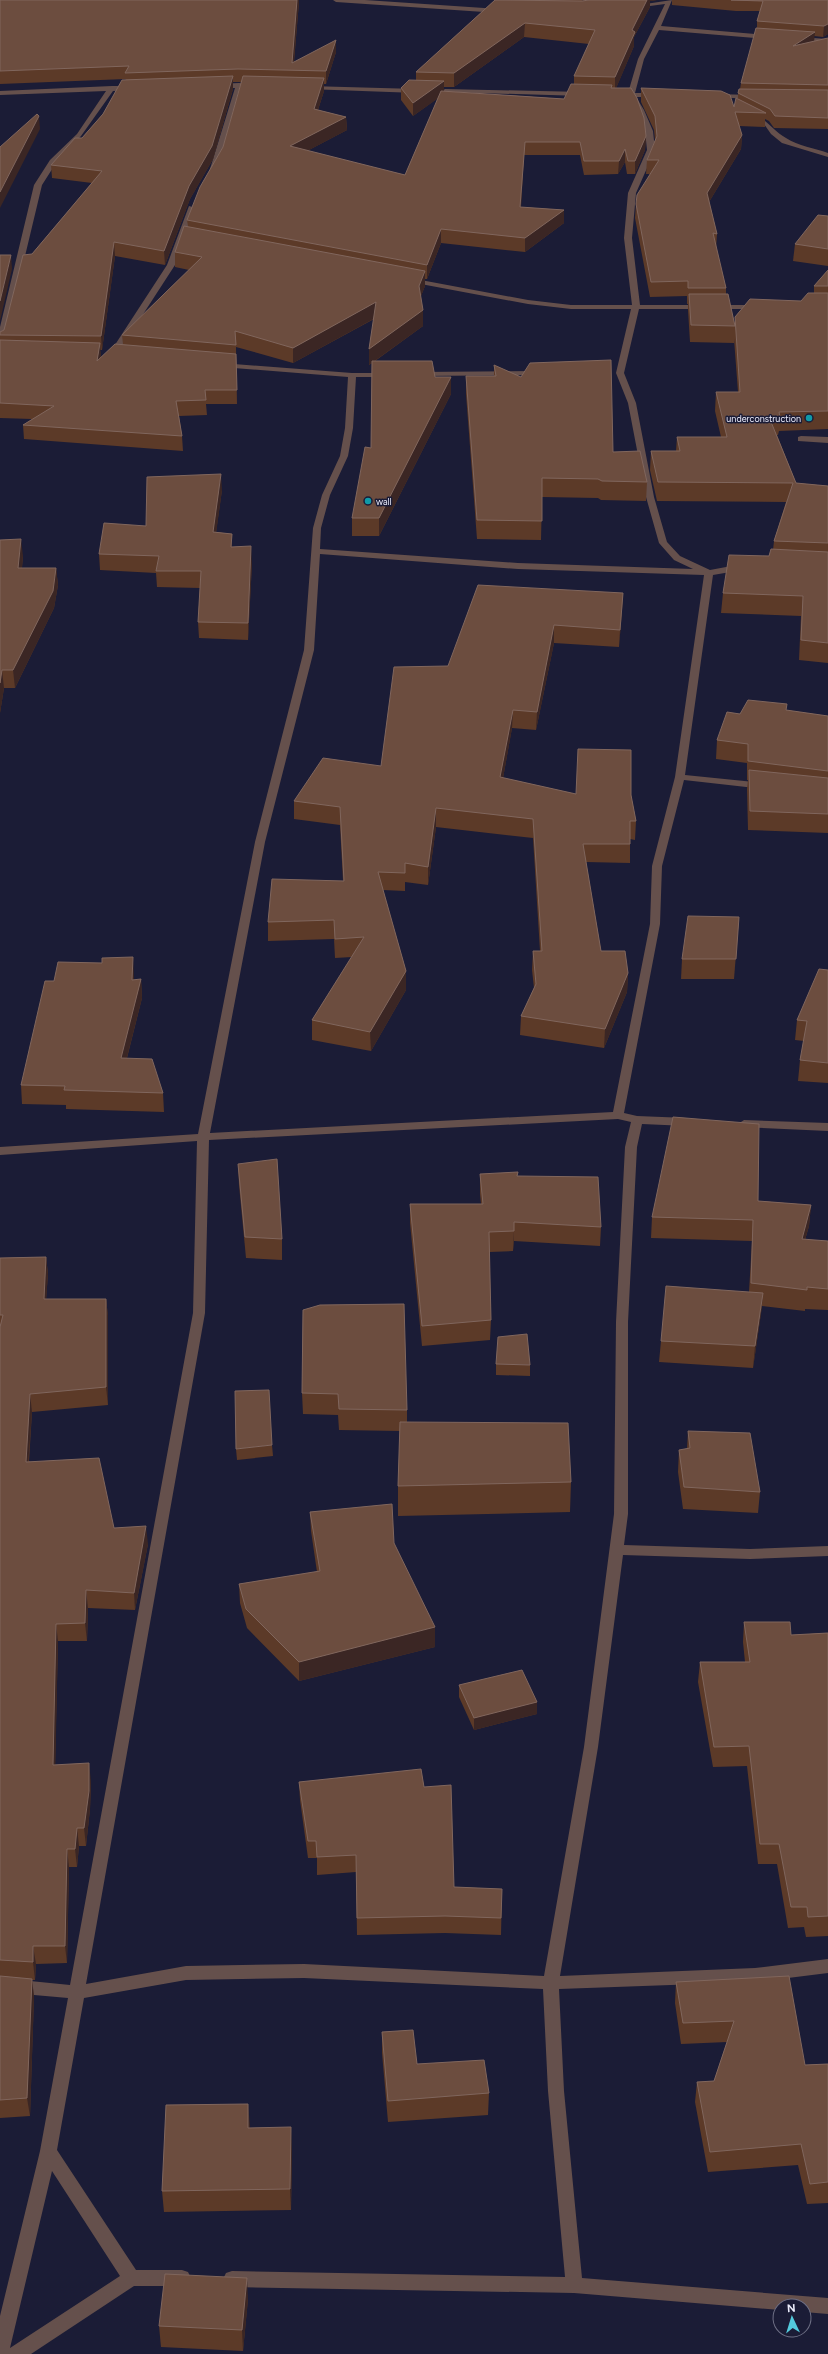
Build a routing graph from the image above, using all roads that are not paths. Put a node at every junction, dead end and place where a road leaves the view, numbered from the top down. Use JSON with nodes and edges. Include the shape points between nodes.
{"nodes":[{"id":1,"x":336,"y":0,"type":"edge"},
{"id":2,"x":669,"y":1,"type":"edge"},
{"id":3,"x":631,"y":6,"type":"edge"},
{"id":4,"x":508,"y":11,"type":"edge"},
{"id":5,"x":656,"y":28,"type":"junction"},
{"id":6,"x":773,"y":37,"type":"edge"},
{"id":7,"x":789,"y":38,"type":"edge"},
{"id":8,"x":828,"y":41,"type":"edge"},
{"id":9,"x":239,"y":85,"type":"junction"},
{"id":10,"x":207,"y":86,"type":"edge"},
{"id":11,"x":263,"y":86,"type":"edge"},
{"id":12,"x":144,"y":87,"type":"edge"},
{"id":13,"x":112,"y":88,"type":"junction"},
{"id":14,"x":301,"y":88,"type":"edge"},
{"id":15,"x":426,"y":91,"type":"edge"},
{"id":16,"x":434,"y":91,"type":"edge"},
{"id":17,"x":0,"y":93,"type":"edge"},
{"id":18,"x":592,"y":94,"type":"edge"},
{"id":19,"x":607,"y":94,"type":"edge"},
{"id":20,"x":631,"y":95,"type":"junction"},
{"id":21,"x":669,"y":95,"type":"edge"},
{"id":22,"x":759,"y":98,"type":"edge"},
{"id":23,"x":732,"y":106,"type":"edge"},
{"id":24,"x":745,"y":112,"type":"edge"},
{"id":25,"x":828,"y":155,"type":"edge"},
{"id":26,"x":210,"y":173,"type":"edge"},
{"id":27,"x":195,"y":200,"type":"edge"},
{"id":28,"x":404,"y":279,"type":"edge"},
{"id":29,"x":636,"y":307,"type":"junction"},
{"id":30,"x":765,"y":307,"type":"edge"},
{"id":31,"x":0,"y":344,"type":"edge"},
{"id":32,"x":113,"y":354,"type":"edge"},
{"id":33,"x":213,"y":364,"type":"edge"},
{"id":34,"x":550,"y":373,"type":"edge"},
{"id":35,"x":352,"y":375,"type":"junction"},
{"id":36,"x":801,"y":440,"type":"dead end"},
{"id":37,"x":828,"y":440,"type":"edge"},
{"id":38,"x":316,"y":551,"type":"junction"},
{"id":39,"x":752,"y":566,"type":"edge"},
{"id":40,"x":709,"y":573,"type":"junction"},
{"id":41,"x":680,"y":777,"type":"junction"},
{"id":42,"x":773,"y":787,"type":"edge"},
{"id":43,"x":618,"y":1115,"type":"junction"},
{"id":44,"x":638,"y":1120,"type":"junction"},
{"id":45,"x":701,"y":1122,"type":"edge"},
{"id":46,"x":733,"y":1123,"type":"edge"},
{"id":47,"x":828,"y":1127,"type":"edge"},
{"id":48,"x":203,"y":1137,"type":"junction"},
{"id":49,"x":0,"y":1151,"type":"edge"},
{"id":50,"x":617,"y":1550,"type":"junction"},
{"id":51,"x":828,"y":1551,"type":"edge"},
{"id":52,"x":828,"y":1966,"type":"edge"},
{"id":53,"x":551,"y":1983,"type":"junction"},
{"id":54,"x":0,"y":1984,"type":"edge"},
{"id":55,"x":78,"y":1992,"type":"junction"},
{"id":56,"x":48,"y":2151,"type":"junction"},
{"id":57,"x":131,"y":2278,"type":"junction"},
{"id":58,"x":574,"y":2285,"type":"junction"},
{"id":59,"x":828,"y":2306,"type":"edge"},
{"id":60,"x":0,"y":2353,"type":"edge"},
{"id":61,"x":16,"y":2354,"type":"edge"}],
"edges":[{"from":1,"to":4,"type":"street"},
{"from":2,"to":3,"type":"street"},
{"from":2,"to":5,"type":"street"},
{"from":5,"to":6,"type":"street"},
{"from":5,"to":20,"type":"street","via":[[641,58]]},
{"from":7,"to":8,"type":"street"},
{"from":9,"to":10,"type":"street"},
{"from":9,"to":11,"type":"street"},
{"from":9,"to":26,"type":"street","via":[[218,160]]},
{"from":12,"to":13,"type":"street"},
{"from":13,"to":17,"type":"street"},
{"from":13,"to":31,"type":"street","via":[[79,135],[53,162],[38,185]]},
{"from":14,"to":15,"type":"street"},
{"from":16,"to":18,"type":"street"},
{"from":19,"to":20,"type":"street"},
{"from":20,"to":21,"type":"street"},
{"from":20,"to":29,"type":"street","via":[[641,110],[649,131],[651,150],[632,193],[628,238]]},
{"from":22,"to":23,"type":"street","via":[[710,96]]},
{"from":24,"to":25,"type":"street","via":[[766,123],[785,141]]},
{"from":27,"to":32,"type":"street","via":[[186,238]]},
{"from":28,"to":29,"type":"street","via":[[528,302],[571,307]]},
{"from":29,"to":30,"type":"street"},
{"from":29,"to":40,"type":"street","via":[[616,373],[632,403],[650,497],[663,543],[677,558]]},
{"from":33,"to":35,"type":"street"},
{"from":34,"to":35,"type":"street"},
{"from":35,"to":38,"type":"street","via":[[349,428],[344,456],[326,495],[317,528]]},
{"from":36,"to":37,"type":"street"},
{"from":38,"to":40,"type":"street","via":[[518,566]]},
{"from":38,"to":48,"type":"street","via":[[309,650],[260,842]]},
{"from":39,"to":40,"type":"street"},
{"from":40,"to":41,"type":"street"},
{"from":41,"to":42,"type":"street"},
{"from":41,"to":43,"type":"street","via":[[657,866],[656,924]]},
{"from":43,"to":44,"type":"street"},
{"from":43,"to":48,"type":"street"},
{"from":44,"to":45,"type":"street"},
{"from":44,"to":50,"type":"street","via":[[631,1147],[622,1322],[621,1514]]},
{"from":46,"to":47,"type":"street"},
{"from":48,"to":49,"type":"street"},
{"from":48,"to":55,"type":"street","via":[[199,1313]]},
{"from":50,"to":51,"type":"street","via":[[750,1554]]},
{"from":50,"to":53,"type":"street","via":[[591,1747]]},
{"from":52,"to":53,"type":"street","via":[[755,1975]]},
{"from":53,"to":55,"type":"street","via":[[304,1971],[194,1973]]},
{"from":53,"to":58,"type":"street","via":[[556,2091]]},
{"from":54,"to":55,"type":"street"},
{"from":55,"to":56,"type":"street"},
{"from":56,"to":57,"type":"street"},
{"from":56,"to":60,"type":"street"},
{"from":57,"to":58,"type":"street"},
{"from":57,"to":61,"type":"street"},
{"from":58,"to":59,"type":"street"}]}
